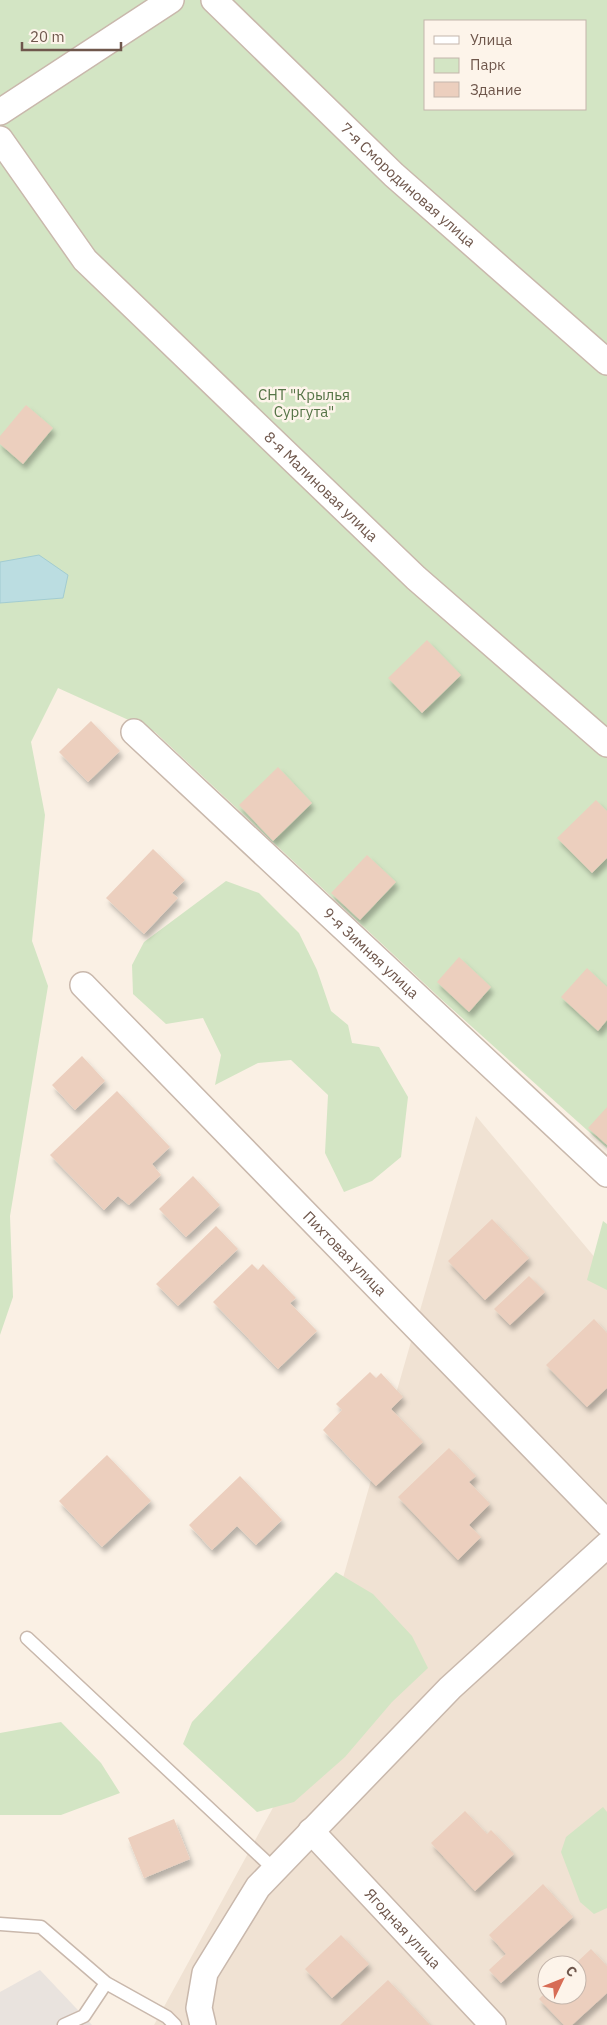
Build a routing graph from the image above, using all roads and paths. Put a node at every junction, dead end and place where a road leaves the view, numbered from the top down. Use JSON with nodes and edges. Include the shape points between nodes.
{"nodes":[{"id":1,"x":171,"y":0,"type":"edge"},
{"id":2,"x":214,"y":0,"type":"edge"},
{"id":3,"x":0,"y":112,"type":"edge"},
{"id":4,"x":0,"y":139,"type":"edge"},
{"id":5,"x":607,"y":362,"type":"edge"},
{"id":6,"x":134,"y":732,"type":"dead end"},
{"id":7,"x":607,"y":744,"type":"edge"},
{"id":8,"x":83,"y":985,"type":"dead end"},
{"id":9,"x":607,"y":1174,"type":"edge"},
{"id":10,"x":607,"y":1523,"type":"edge"},
{"id":11,"x":607,"y":1544,"type":"edge"},
{"id":12,"x":27,"y":1638,"type":"dead end"},
{"id":13,"x":311,"y":1831,"type":"junction"},
{"id":14,"x":275,"y":1870,"type":"junction"},
{"id":15,"x":0,"y":1924,"type":"edge"},
{"id":16,"x":106,"y":1983,"type":"junction"},
{"id":17,"x":64,"y":2025,"type":"edge"},
{"id":18,"x":175,"y":2025,"type":"edge"},
{"id":19,"x":203,"y":2025,"type":"edge"},
{"id":20,"x":493,"y":2025,"type":"edge"}],
"edges":[{"from":1,"to":3,"type":"street"},
{"from":2,"to":5,"type":"street","name":"7-я Смородиновая улица","via":[[394,174]]},
{"from":4,"to":7,"type":"street","name":"8-я Малиновая улица","via":[[85,260],[416,578]]},
{"from":6,"to":9,"type":"street","name":"9-я Зимняя улица"},
{"from":8,"to":10,"type":"street","name":"Пихтовая улица"},
{"from":11,"to":13,"type":"street","via":[[450,1688]]},
{"from":12,"to":14,"type":"lane"},
{"from":13,"to":14,"type":"street"},
{"from":13,"to":20,"type":"street","name":"Ягодная улица"},
{"from":14,"to":19,"type":"street","via":[[258,1887],[205,1973],[200,2008]]},
{"from":15,"to":16,"type":"lane","via":[[41,1927]]},
{"from":16,"to":17,"type":"lane","via":[[84,2016]]},
{"from":16,"to":18,"type":"lane","via":[[167,2017]]}]}
